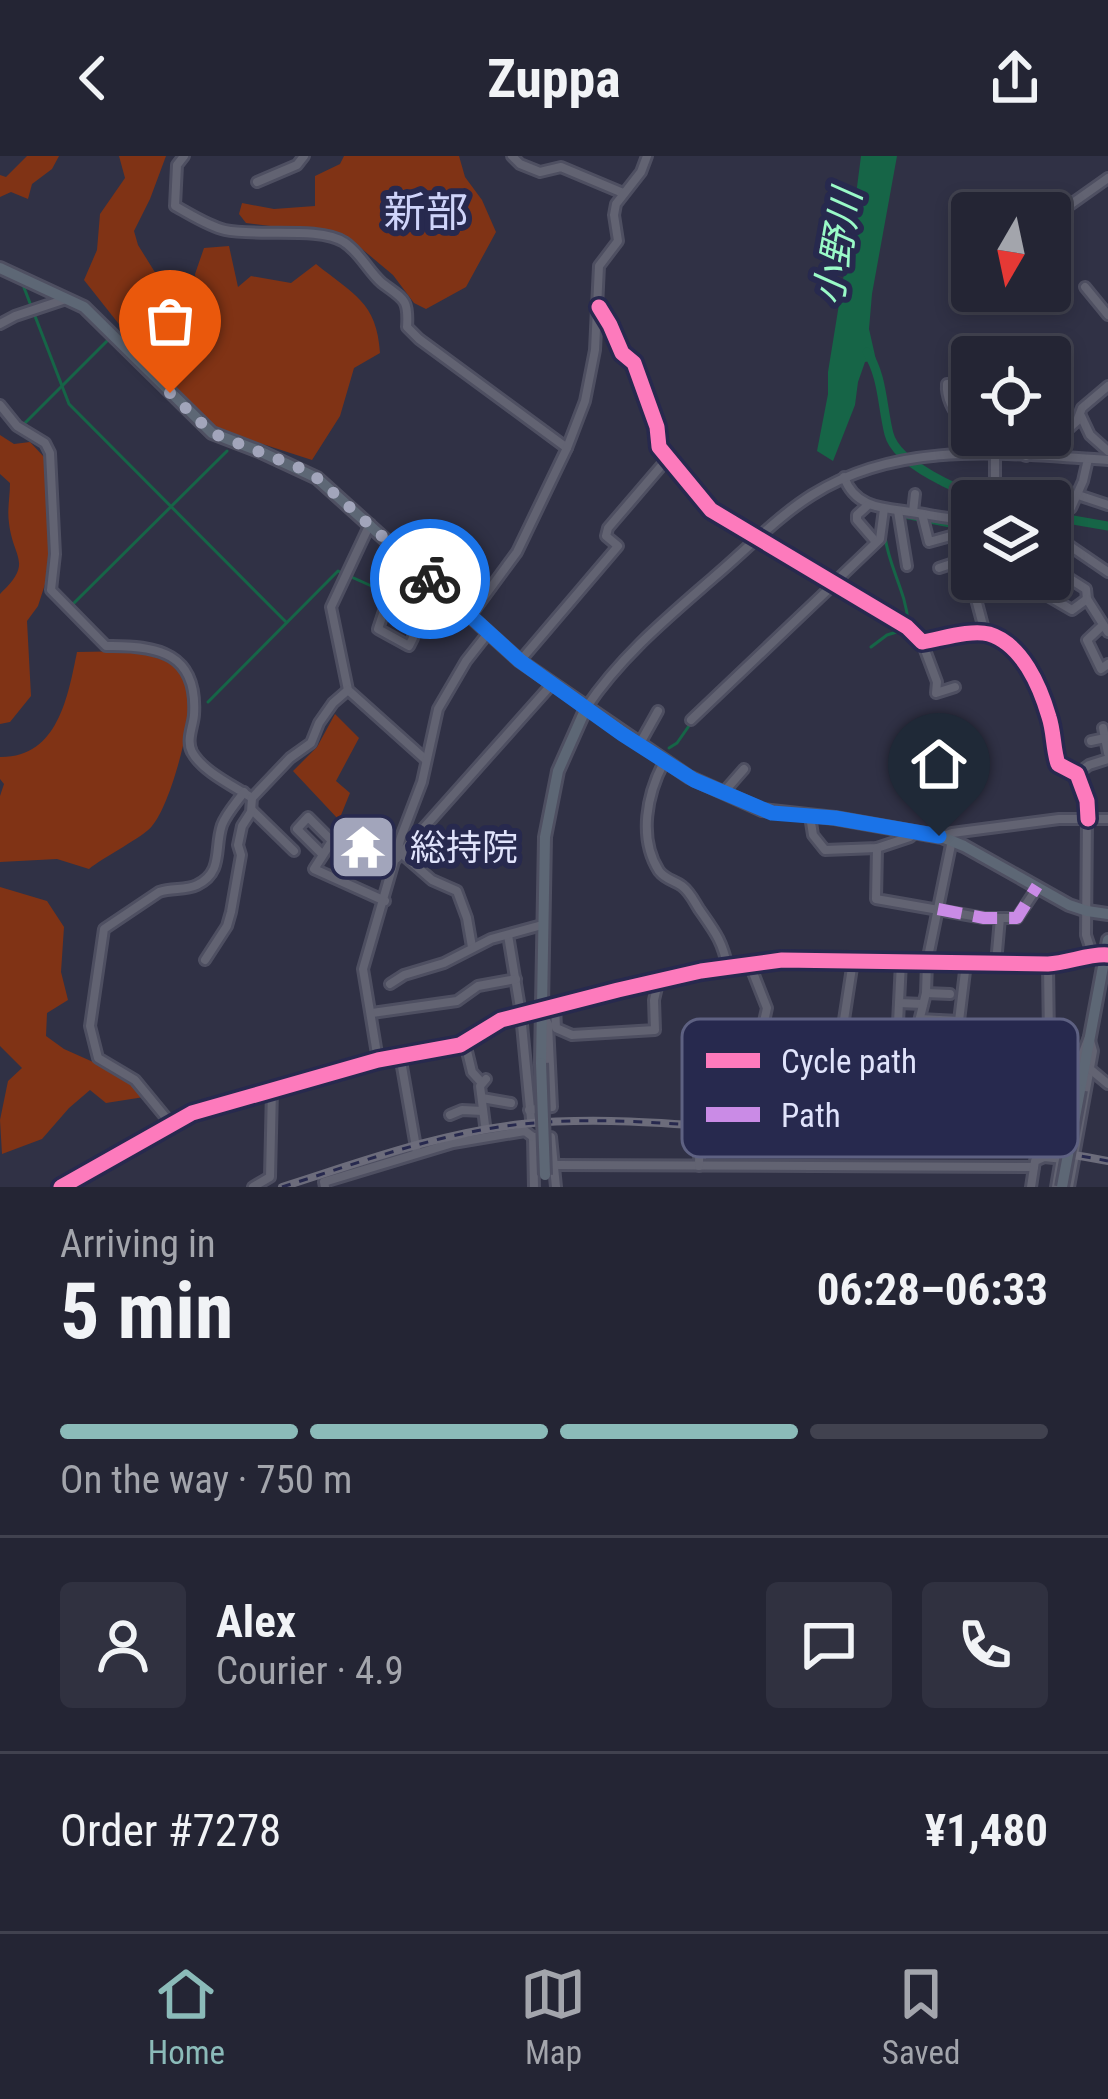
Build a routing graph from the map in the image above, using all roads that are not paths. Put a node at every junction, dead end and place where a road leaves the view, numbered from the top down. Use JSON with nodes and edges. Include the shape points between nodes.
{"nodes":[{"id":1,"x":184,"y":156,"type":"edge"},
{"id":2,"x":304,"y":156,"type":"edge"},
{"id":3,"x":512,"y":156,"type":"edge"},
{"id":4,"x":647,"y":156,"type":"edge"},
{"id":5,"x":1108,"y":178,"type":"edge"},
{"id":6,"x":257,"y":182,"type":"dead end"},
{"id":7,"x":622,"y":193,"type":"junction"},
{"id":8,"x":1071,"y":204,"type":"edge"},
{"id":9,"x":2,"y":274,"type":"edge"},
{"id":10,"x":1085,"y":287,"type":"dead end"},
{"id":11,"x":70,"y":298,"type":"junction"},
{"id":12,"x":598,"y":307,"type":"junction"},
{"id":13,"x":1108,"y":315,"type":"edge"},
{"id":14,"x":0,"y":324,"type":"edge"},
{"id":15,"x":951,"y":384,"type":"edge"},
{"id":16,"x":1108,"y":386,"type":"edge"},
{"id":17,"x":0,"y":405,"type":"edge"},
{"id":18,"x":951,"y":405,"type":"edge"},
{"id":19,"x":1080,"y":414,"type":"junction"},
{"id":20,"x":1071,"y":424,"type":"edge"},
{"id":21,"x":567,"y":448,"type":"junction"},
{"id":22,"x":1108,"y":451,"type":"edge"},
{"id":23,"x":951,"y":455,"type":"edge"},
{"id":24,"x":1010,"y":456,"type":"edge"},
{"id":25,"x":1026,"y":457,"type":"joint"},
{"id":26,"x":668,"y":458,"type":"junction"},
{"id":27,"x":1088,"y":459,"type":"junction"},
{"id":28,"x":1108,"y":460,"type":"edge"},
{"id":29,"x":844,"y":477,"type":"junction"},
{"id":30,"x":915,"y":494,"type":"dead end"},
{"id":31,"x":1078,"y":495,"type":"junction"},
{"id":32,"x":868,"y":505,"type":"junction"},
{"id":33,"x":1108,"y":505,"type":"edge"},
{"id":34,"x":884,"y":508,"type":"junction"},
{"id":35,"x":1071,"y":508,"type":"dead end"},
{"id":36,"x":898,"y":511,"type":"junction"},
{"id":37,"x":918,"y":513,"type":"junction"},
{"id":38,"x":370,"y":524,"type":"junction"},
{"id":39,"x":951,"y":525,"type":"edge"},
{"id":40,"x":951,"y":530,"type":"edge"},
{"id":41,"x":758,"y":539,"type":"junction"},
{"id":42,"x":876,"y":542,"type":"junction"},
{"id":43,"x":1071,"y":548,"type":"edge"},
{"id":44,"x":951,"y":564,"type":"edge"},
{"id":45,"x":907,"y":566,"type":"dead end"},
{"id":46,"x":939,"y":568,"type":"dead end"},
{"id":47,"x":1108,"y":572,"type":"edge"},
{"id":48,"x":427,"y":577,"type":"junction"},
{"id":49,"x":1071,"y":579,"type":"edge"},
{"id":50,"x":834,"y":584,"type":"junction"},
{"id":51,"x":409,"y":597,"type":"junction"},
{"id":52,"x":1088,"y":598,"type":"junction"},
{"id":53,"x":977,"y":600,"type":"edge"},
{"id":54,"x":1055,"y":600,"type":"edge"},
{"id":55,"x":470,"y":616,"type":"junction"},
{"id":56,"x":1106,"y":628,"type":"edge"},
{"id":57,"x":489,"y":632,"type":"junction"},
{"id":58,"x":985,"y":632,"type":"junction"},
{"id":59,"x":922,"y":642,"type":"junction"},
{"id":60,"x":520,"y":661,"type":"junction"},
{"id":61,"x":1108,"y":664,"type":"edge"},
{"id":62,"x":553,"y":685,"type":"junction"},
{"id":63,"x":955,"y":687,"type":"dead end"},
{"id":64,"x":348,"y":690,"type":"junction"},
{"id":65,"x":586,"y":708,"type":"junction"},
{"id":66,"x":658,"y":710,"type":"dead end"},
{"id":67,"x":691,"y":720,"type":"dead end"},
{"id":68,"x":1091,"y":741,"type":"dead end"},
{"id":69,"x":1106,"y":742,"type":"edge"},
{"id":70,"x":639,"y":745,"type":"junction"},
{"id":71,"x":427,"y":761,"type":"junction"},
{"id":72,"x":664,"y":762,"type":"junction"},
{"id":73,"x":744,"y":769,"type":"dead end"},
{"id":74,"x":1077,"y":774,"type":"junction"},
{"id":75,"x":723,"y":793,"type":"junction"},
{"id":76,"x":248,"y":795,"type":"junction"},
{"id":77,"x":251,"y":809,"type":"junction"},
{"id":78,"x":810,"y":816,"type":"junction"},
{"id":79,"x":1108,"y":818,"type":"edge"},
{"id":80,"x":1088,"y":819,"type":"junction"},
{"id":81,"x":915,"y":832,"type":"junction"},
{"id":82,"x":947,"y":838,"type":"junction"},
{"id":83,"x":878,"y":848,"type":"junction"},
{"id":84,"x":294,"y":850,"type":"dead end"},
{"id":85,"x":323,"y":855,"type":"junction"},
{"id":86,"x":398,"y":856,"type":"junction"},
{"id":87,"x":1037,"y":886,"type":"junction"},
{"id":88,"x":385,"y":901,"type":"junction"},
{"id":89,"x":938,"y":909,"type":"junction"},
{"id":90,"x":1087,"y":911,"type":"junction"},
{"id":91,"x":1108,"y":914,"type":"edge"},
{"id":92,"x":1000,"y":918,"type":"junction"},
{"id":93,"x":542,"y":925,"type":"junction"},
{"id":94,"x":508,"y":935,"type":"junction"},
{"id":95,"x":1108,"y":940,"type":"edge"},
{"id":96,"x":472,"y":947,"type":"junction"},
{"id":97,"x":1102,"y":955,"type":"edge"},
{"id":98,"x":205,"y":960,"type":"dead end"},
{"id":99,"x":853,"y":961,"type":"junction"},
{"id":100,"x":901,"y":962,"type":"junction"},
{"id":101,"x":927,"y":962,"type":"junction"},
{"id":102,"x":966,"y":962,"type":"junction"},
{"id":103,"x":996,"y":963,"type":"junction"},
{"id":104,"x":750,"y":964,"type":"junction"},
{"id":105,"x":1048,"y":964,"type":"junction"},
{"id":106,"x":728,"y":968,"type":"junction"},
{"id":107,"x":516,"y":979,"type":"junction"},
{"id":108,"x":658,"y":981,"type":"junction"},
{"id":109,"x":390,"y":984,"type":"dead end"},
{"id":110,"x":950,"y":994,"type":"dead end"},
{"id":111,"x":924,"y":999,"type":"junction"},
{"id":112,"x":899,"y":1003,"type":"junction"},
{"id":113,"x":555,"y":1006,"type":"junction"},
{"id":114,"x":541,"y":1011,"type":"junction"},
{"id":115,"x":372,"y":1012,"type":"junction"},
{"id":116,"x":521,"y":1014,"type":"junction"},
{"id":117,"x":764,"y":1019,"type":"edge"},
{"id":118,"x":844,"y":1019,"type":"edge"},
{"id":119,"x":897,"y":1019,"type":"edge"},
{"id":120,"x":920,"y":1019,"type":"edge"},
{"id":121,"x":959,"y":1019,"type":"edge"},
{"id":122,"x":1049,"y":1019,"type":"edge"},
{"id":123,"x":1089,"y":1037,"type":"junction"},
{"id":124,"x":465,"y":1043,"type":"junction"},
{"id":125,"x":400,"y":1055,"type":"junction"},
{"id":126,"x":378,"y":1060,"type":"junction"},
{"id":127,"x":1078,"y":1068,"type":"edge"},
{"id":128,"x":1090,"y":1069,"type":"junction"},
{"id":129,"x":1108,"y":1084,"type":"edge"},
{"id":130,"x":272,"y":1089,"type":"junction"},
{"id":131,"x":482,"y":1098,"type":"junction"},
{"id":132,"x":1078,"y":1101,"type":"edge"},
{"id":133,"x":511,"y":1103,"type":"dead end"},
{"id":134,"x":484,"y":1111,"type":"junction"},
{"id":135,"x":450,"y":1115,"type":"dead end"},
{"id":136,"x":172,"y":1124,"type":"junction"},
{"id":137,"x":485,"y":1125,"type":"dead end"},
{"id":138,"x":533,"y":1137,"type":"junction"},
{"id":139,"x":1078,"y":1138,"type":"edge"},
{"id":140,"x":417,"y":1154,"type":"junction"},
{"id":141,"x":699,"y":1157,"type":"edge"},
{"id":142,"x":1068,"y":1157,"type":"edge"},
{"id":143,"x":555,"y":1166,"type":"junction"},
{"id":144,"x":699,"y":1166,"type":"junction"},
{"id":145,"x":1034,"y":1167,"type":"junction"},
{"id":146,"x":545,"y":1181,"type":"edge"},
{"id":147,"x":68,"y":1186,"type":"edge"},
{"id":148,"x":253,"y":1187,"type":"edge"},
{"id":149,"x":325,"y":1187,"type":"edge"},
{"id":150,"x":534,"y":1187,"type":"edge"},
{"id":151,"x":556,"y":1187,"type":"edge"},
{"id":152,"x":1031,"y":1187,"type":"edge"},
{"id":153,"x":1062,"y":1187,"type":"edge"}],
"edges":[{"from":1,"to":21,"type":"street","via":[[175,206],[222,230],[345,242],[403,298],[407,327],[419,340]]},
{"from":2,"to":6,"type":"street"},
{"from":3,"to":7,"type":"street","via":[[540,172],[562,166]]},
{"from":4,"to":7,"type":"street"},
{"from":5,"to":8,"type":"street"},
{"from":7,"to":12,"type":"street","via":[[614,210],[617,245],[599,266]]},
{"from":9,"to":11,"type":"main road"},
{"from":10,"to":13,"type":"street"},
{"from":11,"to":14,"type":"street"},
{"from":11,"to":38,"type":"main road","via":[[212,433],[300,468]]},
{"from":12,"to":21,"type":"street","via":[[585,401]]},
{"from":12,"to":26,"type":"street","via":[[634,363]]},
{"from":15,"to":18,"type":"street"},
{"from":16,"to":19,"type":"street"},
{"from":17,"to":76,"type":"street","via":[[50,453],[51,590],[106,646],[148,647],[186,669],[194,696],[192,752]]},
{"from":19,"to":20,"type":"street"},
{"from":19,"to":22,"type":"street"},
{"from":21,"to":55,"type":"street","via":[[517,552]]},
{"from":23,"to":29,"type":"street"},
{"from":24,"to":25,"type":"street"},
{"from":25,"to":27,"type":"street"},
{"from":26,"to":41,"type":"street","via":[[711,510]]},
{"from":26,"to":60,"type":"street","via":[[608,528],[618,546]]},
{"from":27,"to":28,"type":"street"},
{"from":27,"to":31,"type":"street"},
{"from":29,"to":32,"type":"street"},
{"from":29,"to":41,"type":"street"},
{"from":30,"to":37,"type":"street"},
{"from":31,"to":33,"type":"street"},
{"from":31,"to":35,"type":"street"},
{"from":32,"to":34,"type":"street"},
{"from":32,"to":42,"type":"street","via":[[856,520]]},
{"from":34,"to":36,"type":"street"},
{"from":34,"to":42,"type":"street"},
{"from":36,"to":37,"type":"street"},
{"from":36,"to":45,"type":"street"},
{"from":37,"to":39,"type":"street"},
{"from":37,"to":40,"type":"street","via":[[929,542]]},
{"from":38,"to":48,"type":"main road"},
{"from":38,"to":64,"type":"street","via":[[331,607]]},
{"from":41,"to":50,"type":"street"},
{"from":41,"to":65,"type":"street","via":[[634,646]]},
{"from":42,"to":50,"type":"street"},
{"from":43,"to":47,"type":"street"},
{"from":44,"to":46,"type":"street"},
{"from":48,"to":51,"type":"street"},
{"from":48,"to":55,"type":"main road"},
{"from":49,"to":52,"type":"street"},
{"from":50,"to":59,"type":"street"},
{"from":50,"to":67,"type":"street"},
{"from":51,"to":51,"type":"street","via":[[416,602],[406,646],[378,629],[391,592]]},
{"from":52,"to":54,"type":"street","via":[[1072,610]]},
{"from":52,"to":56,"type":"street"},
{"from":53,"to":58,"type":"street"},
{"from":55,"to":57,"type":"main road"},
{"from":56,"to":61,"type":"street","via":[[1087,640],[1101,669]]},
{"from":57,"to":60,"type":"main road"},
{"from":57,"to":71,"type":"street","via":[[444,696]]},
{"from":58,"to":59,"type":"street"},
{"from":58,"to":74,"type":"street","via":[[1024,662],[1058,764]]},
{"from":59,"to":63,"type":"street","via":[[936,693]]},
{"from":60,"to":62,"type":"main road"},
{"from":62,"to":65,"type":"main road"},
{"from":62,"to":86,"type":"street"},
{"from":64,"to":71,"type":"street"},
{"from":64,"to":76,"type":"street","via":[[310,743]]},
{"from":65,"to":70,"type":"main road"},
{"from":65,"to":93,"type":"main road","via":[[549,808]]},
{"from":66,"to":70,"type":"street"},
{"from":68,"to":69,"type":"street"},
{"from":69,"to":74,"type":"street"},
{"from":70,"to":72,"type":"main road"},
{"from":71,"to":86,"type":"street"},
{"from":72,"to":75,"type":"main road"},
{"from":72,"to":106,"type":"street","via":[[649,794],[651,853],[660,873],[684,887],[714,926]]},
{"from":73,"to":75,"type":"street"},
{"from":74,"to":80,"type":"street"},
{"from":75,"to":78,"type":"main road","via":[[763,810]]},
{"from":76,"to":77,"type":"street"},
{"from":76,"to":136,"type":"street","via":[[223,823],[210,876],[159,892],[104,929],[90,1026],[98,1058],[135,1081]]},
{"from":77,"to":84,"type":"street"},
{"from":77,"to":98,"type":"street","via":[[227,926]]},
{"from":78,"to":81,"type":"main road"},
{"from":78,"to":83,"type":"street","via":[[821,849]]},
{"from":79,"to":80,"type":"street"},
{"from":80,"to":82,"type":"street"},
{"from":80,"to":90,"type":"street"},
{"from":81,"to":82,"type":"main road"},
{"from":81,"to":83,"type":"street"},
{"from":82,"to":87,"type":"main road"},
{"from":82,"to":89,"type":"street"},
{"from":83,"to":89,"type":"street","via":[[876,899]]},
{"from":85,"to":85,"type":"street","via":[[332,841],[308,817],[297,829]]},
{"from":85,"to":88,"type":"street","via":[[314,869]]},
{"from":86,"to":88,"type":"street"},
{"from":86,"to":96,"type":"street","via":[[457,890]]},
{"from":87,"to":90,"type":"main road"},
{"from":87,"to":92,"type":"street","via":[[1020,917]]},
{"from":88,"to":115,"type":"street","via":[[363,969]]},
{"from":89,"to":92,"type":"street"},
{"from":89,"to":101,"type":"street"},
{"from":90,"to":91,"type":"main road"},
{"from":90,"to":97,"type":"street","via":[[1086,935]]},
{"from":92,"to":103,"type":"street"},
{"from":93,"to":94,"type":"street"},
{"from":93,"to":114,"type":"main road"},
{"from":94,"to":96,"type":"street"},
{"from":94,"to":107,"type":"street"},
{"from":95,"to":97,"type":"main road"},
{"from":96,"to":109,"type":"street"},
{"from":97,"to":105,"type":"street"},
{"from":97,"to":123,"type":"main road"},
{"from":99,"to":100,"type":"street"},
{"from":99,"to":104,"type":"street"},
{"from":99,"to":118,"type":"street"},
{"from":100,"to":101,"type":"street"},
{"from":100,"to":112,"type":"street"},
{"from":101,"to":102,"type":"street"},
{"from":101,"to":111,"type":"street"},
{"from":102,"to":103,"type":"street"},
{"from":102,"to":121,"type":"street"},
{"from":103,"to":105,"type":"street"},
{"from":104,"to":106,"type":"street"},
{"from":104,"to":117,"type":"street"},
{"from":105,"to":122,"type":"street"},
{"from":106,"to":108,"type":"street"},
{"from":107,"to":115,"type":"street","via":[[480,986],[457,1001]]},
{"from":107,"to":116,"type":"street"},
{"from":108,"to":113,"type":"street"},
{"from":108,"to":113,"type":"street","via":[[655,1030],[572,1035],[556,1028]]},
{"from":110,"to":111,"type":"street"},
{"from":111,"to":112,"type":"street"},
{"from":111,"to":120,"type":"street"},
{"from":112,"to":119,"type":"street"},
{"from":113,"to":114,"type":"street"},
{"from":114,"to":116,"type":"street"},
{"from":114,"to":116,"type":"street","via":[[552,1107],[530,1114]]},
{"from":114,"to":146,"type":"main road","bridge":true},
{"from":115,"to":126,"type":"street"},
{"from":116,"to":124,"type":"street"},
{"from":123,"to":127,"type":"street"},
{"from":123,"to":128,"type":"street"},
{"from":123,"to":132,"type":"main road","bridge":true},
{"from":124,"to":125,"type":"street"},
{"from":124,"to":131,"type":"street","via":[[472,1072],[484,1081]]},
{"from":125,"to":126,"type":"street"},
{"from":125,"to":140,"type":"street"},
{"from":126,"to":130,"type":"street"},
{"from":128,"to":129,"type":"street"},
{"from":128,"to":139,"type":"street"},
{"from":130,"to":136,"type":"street"},
{"from":130,"to":148,"type":"street","via":[[270,1177]]},
{"from":131,"to":133,"type":"street"},
{"from":131,"to":134,"type":"street"},
{"from":134,"to":135,"type":"street"},
{"from":134,"to":137,"type":"street"},
{"from":136,"to":147,"type":"street"},
{"from":138,"to":140,"type":"street","via":[[502,1133]]},
{"from":138,"to":143,"type":"street","via":[[551,1137]]},
{"from":138,"to":150,"type":"street"},
{"from":140,"to":149,"type":"street"},
{"from":141,"to":144,"type":"street"},
{"from":142,"to":153,"type":"main road","bridge":true},
{"from":143,"to":144,"type":"street"},
{"from":143,"to":151,"type":"street"},
{"from":144,"to":145,"type":"street"},
{"from":145,"to":152,"type":"street"},
{"from":145,"to":153,"type":"street","via":[[1037,1157],[1074,1160]]}]}
